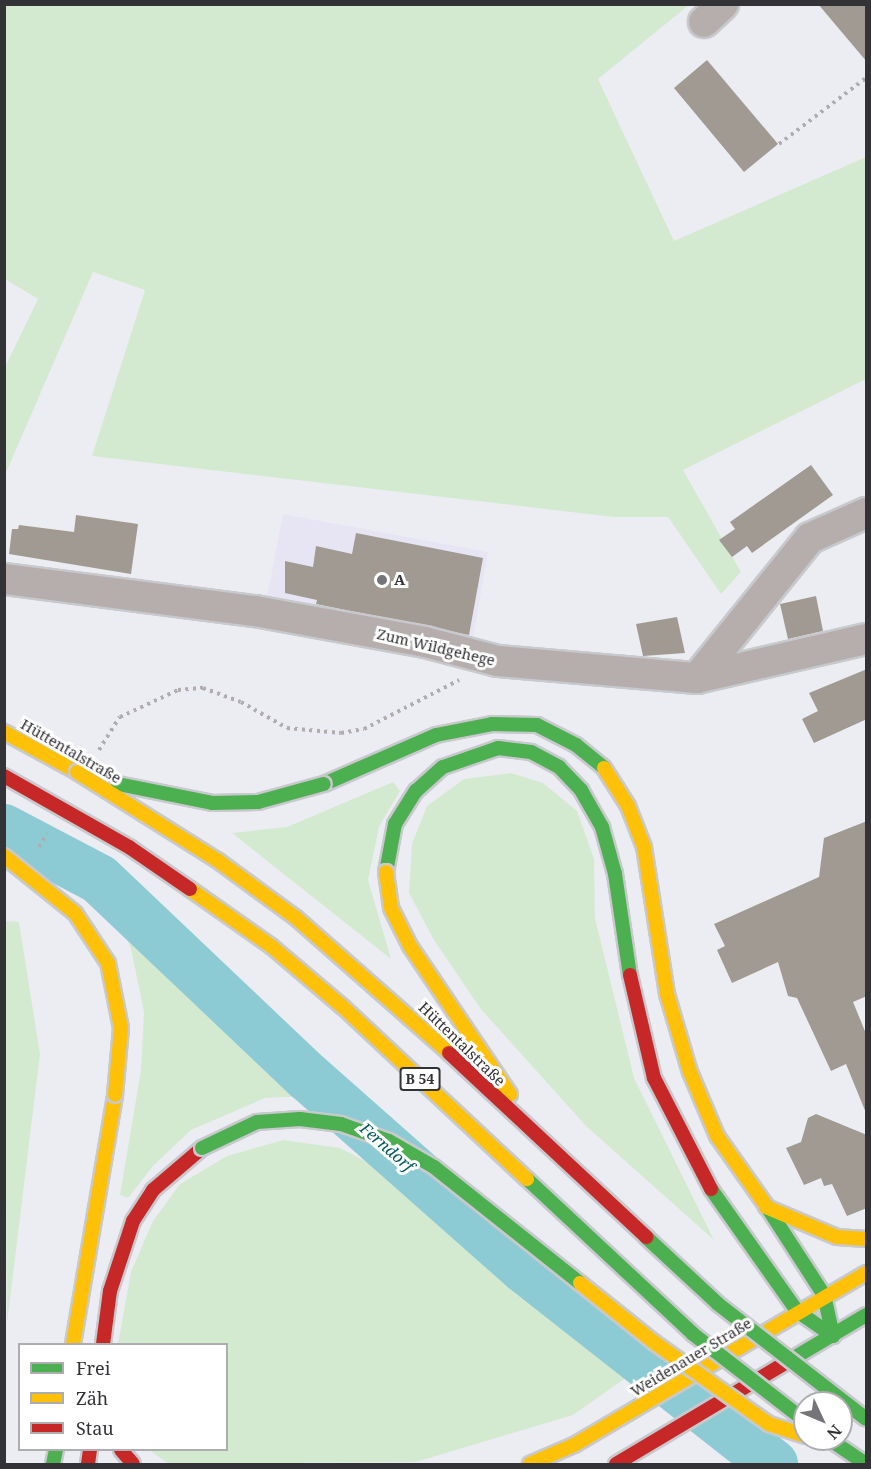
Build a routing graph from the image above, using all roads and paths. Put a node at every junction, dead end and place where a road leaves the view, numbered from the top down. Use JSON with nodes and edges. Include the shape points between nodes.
{"nodes":[{"id":1,"x":867,"y":78,"type":"edge"},
{"id":2,"x":779,"y":144,"type":"dead end"},
{"id":3,"x":867,"y":513,"type":"edge"},
{"id":4,"x":4,"y":579,"type":"edge"},
{"id":5,"x":867,"y":639,"type":"edge"},
{"id":6,"x":498,"y":661,"type":"junction"},
{"id":7,"x":697,"y":678,"type":"junction"},
{"id":8,"x":4,"y":732,"type":"edge"},
{"id":9,"x":98,"y":752,"type":"dead end"},
{"id":10,"x":77,"y":772,"type":"junction"},
{"id":11,"x":4,"y":776,"type":"edge"},
{"id":12,"x":4,"y":856,"type":"edge"},
{"id":13,"x":545,"y":1145,"type":"junction"},
{"id":14,"x":765,"y":1206,"type":"junction"},
{"id":15,"x":867,"y":1239,"type":"edge"},
{"id":16,"x":867,"y":1273,"type":"edge"},
{"id":17,"x":824,"y":1295,"type":"junction"},
{"id":18,"x":797,"y":1311,"type":"junction"},
{"id":19,"x":867,"y":1315,"type":"edge"},
{"id":20,"x":833,"y":1336,"type":"junction"},
{"id":21,"x":73,"y":1343,"type":"edge"},
{"id":22,"x":103,"y":1343,"type":"edge"},
{"id":23,"x":793,"y":1412,"type":"edge"},
{"id":24,"x":867,"y":1419,"type":"edge"},
{"id":25,"x":793,"y":1432,"type":"edge"},
{"id":26,"x":123,"y":1451,"type":"edge"},
{"id":27,"x":847,"y":1451,"type":"edge"},
{"id":28,"x":133,"y":1464,"type":"edge"},
{"id":29,"x":530,"y":1464,"type":"edge"},
{"id":30,"x":616,"y":1464,"type":"edge"},
{"id":31,"x":866,"y":1464,"type":"edge"}],
"edges":[{"from":1,"to":2,"type":"path"},
{"from":3,"to":7,"type":"street","via":[[810,538]]},
{"from":4,"to":6,"type":"street","name":"Zum Wildgehege","via":[[255,611],[425,642]]},
{"from":5,"to":7,"type":"street","name":"Zum Wildgehege"},
{"from":6,"to":7,"type":"street","name":"Zum Wildgehege"},
{"from":6,"to":9,"type":"path","via":[[364,729],[342,733],[287,728],[241,702],[203,688],[178,690],[120,717]]},
{"from":8,"to":10,"type":"main road","name":"Hüttentalstraße","number":"B 54"},
{"from":10,"to":13,"type":"main road","name":"Hüttentalstraße","number":"B 54","bridge":true,"via":[[208,854],[295,917],[370,980]]},
{"from":10,"to":14,"type":"main road","bridge":true,"via":[[168,797],[212,803],[258,802],[324,784],[436,735],[492,724],[537,725],[576,745],[607,771],[644,847],[667,993],[690,1072],[717,1136]]},
{"from":11,"to":23,"type":"main road","number":"B 54","bridge":true,"via":[[129,847],[271,946],[351,1015],[693,1334]]},
{"from":12,"to":21,"type":"main road","bridge":true,"via":[[75,914],[92,934],[108,963],[121,1028],[115,1095]]},
{"from":13,"to":18,"type":"main road","bridge":true,"via":[[410,946],[391,908],[386,872],[395,824],[416,791],[443,767],[498,748],[531,752],[559,767],[582,790],[602,827],[615,874],[635,1005],[654,1078],[680,1135],[718,1201]]},
{"from":13,"to":24,"type":"main road","name":"Hüttentalstraße","number":"B 54","bridge":true,"via":[[718,1304]]},
{"from":14,"to":15,"type":"main road","via":[[837,1237]]},
{"from":14,"to":17,"type":"main road"},
{"from":16,"to":17,"type":"main road","name":"Weidenauer Straße"},
{"from":17,"to":18,"type":"main road","name":"Weidenauer Straße"},
{"from":17,"to":20,"type":"main road"},
{"from":18,"to":20,"type":"main road"},
{"from":18,"to":29,"type":"main road","name":"Weidenauer Straße","bridge":true,"via":[[637,1409],[574,1445]]},
{"from":19,"to":20,"type":"main road"},
{"from":20,"to":30,"type":"main road","bridge":true},
{"from":22,"to":25,"type":"main road","bridge":true,"via":[[110,1291],[133,1221],[153,1190],[202,1148],[257,1122],[300,1119],[341,1124],[389,1141],[434,1167],[655,1343],[770,1424]]},
{"from":26,"to":28,"type":"main road"},
{"from":27,"to":31,"type":"main road"}]}
